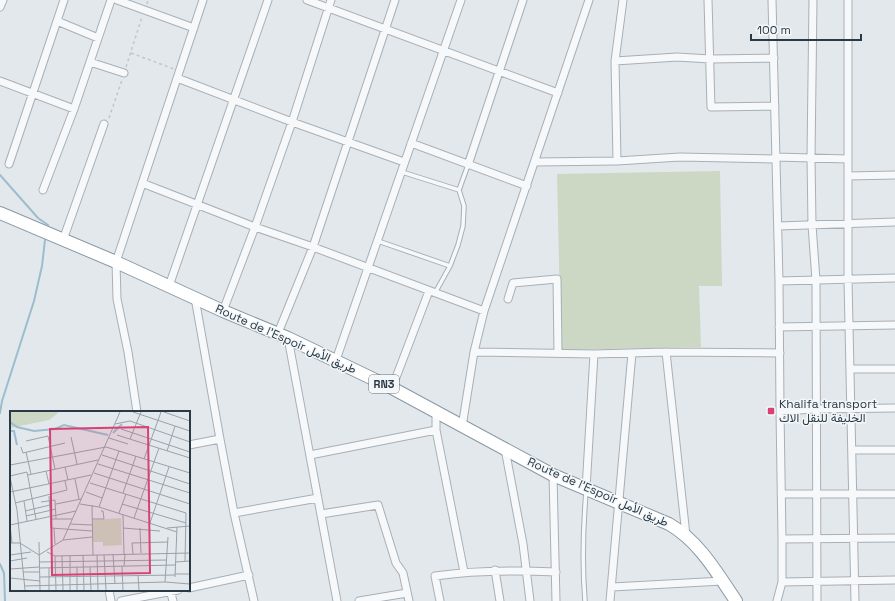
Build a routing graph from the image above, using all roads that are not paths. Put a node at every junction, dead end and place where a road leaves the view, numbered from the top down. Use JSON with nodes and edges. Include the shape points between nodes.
{"nodes":[{"id":1,"x":3,"y":0,"type":"edge"},
{"id":2,"x":64,"y":0,"type":"edge"},
{"id":3,"x":111,"y":0,"type":"edge"},
{"id":4,"x":117,"y":0,"type":"edge"},
{"id":5,"x":203,"y":0,"type":"edge"},
{"id":6,"x":268,"y":0,"type":"edge"},
{"id":7,"x":307,"y":0,"type":"edge"},
{"id":8,"x":331,"y":0,"type":"edge"},
{"id":9,"x":395,"y":0,"type":"edge"},
{"id":10,"x":461,"y":0,"type":"edge"},
{"id":11,"x":524,"y":0,"type":"edge"},
{"id":12,"x":589,"y":0,"type":"edge"},
{"id":13,"x":623,"y":0,"type":"edge"},
{"id":14,"x":708,"y":0,"type":"edge"},
{"id":15,"x":772,"y":0,"type":"edge"},
{"id":16,"x":813,"y":0,"type":"edge"},
{"id":17,"x":848,"y":0,"type":"edge"},
{"id":18,"x":0,"y":7,"type":"edge"},
{"id":19,"x":328,"y":8,"type":"junction"},
{"id":20,"x":57,"y":21,"type":"junction"},
{"id":21,"x":194,"y":28,"type":"junction"},
{"id":22,"x":385,"y":29,"type":"junction"},
{"id":23,"x":98,"y":38,"type":"junction"},
{"id":24,"x":444,"y":51,"type":"junction"},
{"id":25,"x":774,"y":58,"type":"junction"},
{"id":26,"x":710,"y":59,"type":"junction"},
{"id":27,"x":616,"y":61,"type":"junction"},
{"id":28,"x":90,"y":62,"type":"junction"},
{"id":29,"x":500,"y":72,"type":"junction"},
{"id":30,"x":124,"y":73,"type":"road end"},
{"id":31,"x":178,"y":74,"type":"junction"},
{"id":32,"x":0,"y":81,"type":"edge"},
{"id":33,"x":558,"y":93,"type":"junction"},
{"id":34,"x":33,"y":94,"type":"junction"},
{"id":35,"x":235,"y":99,"type":"junction"},
{"id":36,"x":775,"y":106,"type":"junction"},
{"id":37,"x":74,"y":110,"type":"junction"},
{"id":38,"x":292,"y":122,"type":"junction"},
{"id":39,"x":104,"y":124,"type":"road end"},
{"id":40,"x":348,"y":141,"type":"junction"},
{"id":41,"x":411,"y":143,"type":"junction"},
{"id":42,"x":811,"y":157,"type":"junction"},
{"id":43,"x":776,"y":158,"type":"junction"},
{"id":44,"x":848,"y":159,"type":"junction"},
{"id":45,"x":617,"y":161,"type":"junction"},
{"id":46,"x":404,"y":162,"type":"junction"},
{"id":47,"x":535,"y":162,"type":"junction"},
{"id":48,"x":9,"y":164,"type":"dead end"},
{"id":49,"x":468,"y":165,"type":"junction"},
{"id":50,"x":401,"y":171,"type":"junction"},
{"id":51,"x":895,"y":175,"type":"edge"},
{"id":52,"x":848,"y":176,"type":"junction"},
{"id":53,"x":142,"y":183,"type":"junction"},
{"id":54,"x":527,"y":186,"type":"junction"},
{"id":55,"x":43,"y":190,"type":"dead end"},
{"id":56,"x":459,"y":190,"type":"junction"},
{"id":57,"x":199,"y":204,"type":"junction"},
{"id":58,"x":0,"y":213,"type":"edge"},
{"id":59,"x":895,"y":222,"type":"edge"},
{"id":60,"x":848,"y":224,"type":"junction"},
{"id":61,"x":812,"y":225,"type":"junction"},
{"id":62,"x":778,"y":226,"type":"junction"},
{"id":63,"x":255,"y":227,"type":"junction"},
{"id":64,"x":63,"y":240,"type":"junction"},
{"id":65,"x":378,"y":241,"type":"junction"},
{"id":66,"x":313,"y":247,"type":"junction"},
{"id":67,"x":116,"y":262,"type":"junction"},
{"id":68,"x":450,"y":266,"type":"junction"},
{"id":69,"x":368,"y":267,"type":"junction"},
{"id":70,"x":895,"y":278,"type":"edge"},
{"id":71,"x":816,"y":280,"type":"junction"},
{"id":72,"x":848,"y":280,"type":"junction"},
{"id":73,"x":779,"y":281,"type":"junction"},
{"id":74,"x":170,"y":286,"type":"junction"},
{"id":75,"x":432,"y":292,"type":"junction"},
{"id":76,"x":195,"y":298,"type":"junction"},
{"id":77,"x":508,"y":299,"type":"dead end"},
{"id":78,"x":223,"y":311,"type":"junction"},
{"id":79,"x":484,"y":311,"type":"junction"},
{"id":80,"x":895,"y":325,"type":"edge"},
{"id":81,"x":816,"y":326,"type":"junction"},
{"id":82,"x":849,"y":326,"type":"junction"},
{"id":83,"x":779,"y":328,"type":"junction"},
{"id":84,"x":283,"y":335,"type":"junction"},
{"id":85,"x":474,"y":352,"type":"junction"},
{"id":86,"x":666,"y":352,"type":"junction"},
{"id":87,"x":558,"y":353,"type":"junction"},
{"id":88,"x":632,"y":353,"type":"junction"},
{"id":89,"x":780,"y":353,"type":"junction"},
{"id":90,"x":594,"y":354,"type":"junction"},
{"id":91,"x":336,"y":360,"type":"junction"},
{"id":92,"x":850,"y":369,"type":"junction"},
{"id":93,"x":895,"y":369,"type":"edge"},
{"id":94,"x":392,"y":388,"type":"junction"},
{"id":95,"x":895,"y":408,"type":"edge"},
{"id":96,"x":816,"y":409,"type":"junction"},
{"id":97,"x":851,"y":409,"type":"junction"},
{"id":98,"x":138,"y":411,"type":"edge"},
{"id":99,"x":780,"y":411,"type":"junction"},
{"id":100,"x":436,"y":412,"type":"junction"},
{"id":101,"x":462,"y":427,"type":"junction"},
{"id":102,"x":436,"y":430,"type":"junction"},
{"id":103,"x":220,"y":439,"type":"junction"},
{"id":104,"x":190,"y":445,"type":"edge"},
{"id":105,"x":505,"y":449,"type":"junction"},
{"id":106,"x":852,"y":450,"type":"junction"},
{"id":107,"x":895,"y":450,"type":"edge"},
{"id":108,"x":310,"y":455,"type":"junction"},
{"id":109,"x":553,"y":475,"type":"junction"},
{"id":110,"x":586,"y":489,"type":"junction"},
{"id":111,"x":781,"y":494,"type":"junction"},
{"id":112,"x":816,"y":494,"type":"junction"},
{"id":113,"x":852,"y":494,"type":"junction"},
{"id":114,"x":895,"y":494,"type":"edge"},
{"id":115,"x":318,"y":498,"type":"junction"},
{"id":116,"x":620,"y":504,"type":"junction"},
{"id":117,"x":234,"y":514,"type":"junction"},
{"id":118,"x":321,"y":514,"type":"junction"},
{"id":119,"x":686,"y":535,"type":"junction"},
{"id":120,"x":816,"y":538,"type":"junction"},
{"id":121,"x":854,"y":538,"type":"junction"},
{"id":122,"x":895,"y":538,"type":"edge"},
{"id":123,"x":782,"y":539,"type":"junction"},
{"id":124,"x":494,"y":570,"type":"junction"},
{"id":125,"x":526,"y":570,"type":"junction"},
{"id":126,"x":464,"y":572,"type":"junction"},
{"id":127,"x":556,"y":572,"type":"junction"},
{"id":128,"x":249,"y":576,"type":"junction"},
{"id":129,"x":895,"y":580,"type":"edge"},
{"id":130,"x":723,"y":581,"type":"junction"},
{"id":131,"x":816,"y":581,"type":"junction"},
{"id":132,"x":855,"y":581,"type":"junction"},
{"id":133,"x":782,"y":582,"type":"junction"},
{"id":134,"x":612,"y":587,"type":"junction"},
{"id":135,"x":190,"y":588,"type":"edge"},
{"id":136,"x":109,"y":591,"type":"edge"},
{"id":137,"x":168,"y":591,"type":"edge"},
{"id":138,"x":407,"y":593,"type":"junction"},
{"id":139,"x":111,"y":601,"type":"edge"},
{"id":140,"x":121,"y":601,"type":"edge"},
{"id":141,"x":254,"y":601,"type":"edge"},
{"id":142,"x":337,"y":601,"type":"edge"},
{"id":143,"x":359,"y":601,"type":"edge"},
{"id":144,"x":409,"y":601,"type":"edge"},
{"id":145,"x":440,"y":601,"type":"edge"},
{"id":146,"x":500,"y":601,"type":"edge"},
{"id":147,"x":530,"y":601,"type":"edge"},
{"id":148,"x":556,"y":601,"type":"edge"},
{"id":149,"x":585,"y":601,"type":"edge"},
{"id":150,"x":610,"y":601,"type":"edge"},
{"id":151,"x":736,"y":601,"type":"edge"},
{"id":152,"x":777,"y":601,"type":"edge"},
{"id":153,"x":817,"y":601,"type":"edge"},
{"id":154,"x":855,"y":601,"type":"edge"}],
"edges":[{"from":1,"to":18,"type":"street"},
{"from":2,"to":20,"type":"street"},
{"from":3,"to":23,"type":"street"},
{"from":4,"to":21,"type":"street"},
{"from":5,"to":21,"type":"street"},
{"from":6,"to":35,"type":"street"},
{"from":7,"to":19,"type":"street"},
{"from":8,"to":19,"type":"street"},
{"from":9,"to":22,"type":"street"},
{"from":10,"to":24,"type":"street"},
{"from":11,"to":29,"type":"street"},
{"from":12,"to":33,"type":"street"},
{"from":13,"to":27,"type":"street"},
{"from":14,"to":26,"type":"street"},
{"from":15,"to":25,"type":"street"},
{"from":16,"to":42,"type":"street"},
{"from":17,"to":44,"type":"street"},
{"from":19,"to":22,"type":"street"},
{"from":19,"to":38,"type":"street"},
{"from":20,"to":23,"type":"street"},
{"from":20,"to":34,"type":"street"},
{"from":21,"to":31,"type":"street"},
{"from":22,"to":24,"type":"street"},
{"from":22,"to":40,"type":"street"},
{"from":23,"to":28,"type":"street"},
{"from":24,"to":29,"type":"street"},
{"from":24,"to":41,"type":"street"},
{"from":25,"to":26,"type":"street"},
{"from":25,"to":36,"type":"street"},
{"from":26,"to":27,"type":"street","via":[[677,57]]},
{"from":26,"to":36,"type":"street","via":[[711,107]]},
{"from":27,"to":45,"type":"street"},
{"from":28,"to":30,"type":"street"},
{"from":28,"to":37,"type":"street"},
{"from":29,"to":33,"type":"street"},
{"from":29,"to":49,"type":"street"},
{"from":31,"to":35,"type":"street"},
{"from":31,"to":53,"type":"street"},
{"from":32,"to":34,"type":"street"},
{"from":33,"to":47,"type":"street"},
{"from":34,"to":37,"type":"street"},
{"from":34,"to":48,"type":"street"},
{"from":35,"to":38,"type":"street"},
{"from":35,"to":57,"type":"street"},
{"from":36,"to":43,"type":"street"},
{"from":37,"to":55,"type":"street"},
{"from":38,"to":40,"type":"street"},
{"from":38,"to":63,"type":"street"},
{"from":39,"to":64,"type":"street"},
{"from":40,"to":46,"type":"street"},
{"from":40,"to":66,"type":"street"},
{"from":41,"to":46,"type":"street"},
{"from":41,"to":49,"type":"street"},
{"from":42,"to":43,"type":"street"},
{"from":42,"to":44,"type":"street"},
{"from":42,"to":61,"type":"street"},
{"from":43,"to":45,"type":"street","via":[[680,157]]},
{"from":43,"to":62,"type":"street"},
{"from":44,"to":52,"type":"street"},
{"from":45,"to":47,"type":"street"},
{"from":46,"to":50,"type":"street"},
{"from":47,"to":54,"type":"street"},
{"from":49,"to":54,"type":"street"},
{"from":49,"to":56,"type":"lane"},
{"from":50,"to":56,"type":"lane"},
{"from":50,"to":65,"type":"street"},
{"from":51,"to":52,"type":"street"},
{"from":52,"to":60,"type":"street"},
{"from":53,"to":57,"type":"street"},
{"from":53,"to":67,"type":"street"},
{"from":54,"to":79,"type":"street"},
{"from":56,"to":68,"type":"lane","via":[[464,216],[458,245]]},
{"from":57,"to":63,"type":"street"},
{"from":57,"to":74,"type":"street"},
{"from":58,"to":64,"type":"highway","name":"Route de l’Espoir طريق الأمل","number":"RN3"},
{"from":59,"to":60,"type":"street"},
{"from":60,"to":61,"type":"street"},
{"from":60,"to":72,"type":"street"},
{"from":61,"to":62,"type":"street"},
{"from":61,"to":71,"type":"street"},
{"from":62,"to":73,"type":"street"},
{"from":63,"to":66,"type":"street"},
{"from":63,"to":78,"type":"street"},
{"from":64,"to":67,"type":"highway","name":"Route de l’Espoir طريق الأمل","number":"RN3"},
{"from":65,"to":68,"type":"lane"},
{"from":65,"to":69,"type":"street"},
{"from":66,"to":69,"type":"street"},
{"from":66,"to":84,"type":"street"},
{"from":67,"to":74,"type":"highway","name":"Route de l’Espoir طريق الأمل","number":"RN3"},
{"from":67,"to":98,"type":"street","via":[[117,298]]},
{"from":68,"to":75,"type":"lane"},
{"from":69,"to":75,"type":"street"},
{"from":69,"to":91,"type":"street"},
{"from":70,"to":72,"type":"street"},
{"from":71,"to":72,"type":"street"},
{"from":71,"to":73,"type":"street"},
{"from":71,"to":81,"type":"street"},
{"from":72,"to":82,"type":"street"},
{"from":73,"to":83,"type":"street"},
{"from":74,"to":76,"type":"highway","name":"Route de l’Espoir طريق الأمل","number":"RN3"},
{"from":75,"to":79,"type":"street"},
{"from":75,"to":94,"type":"street"},
{"from":76,"to":78,"type":"highway","name":"Route de l’Espoir طريق الأمل","number":"RN3"},
{"from":76,"to":103,"type":"street"},
{"from":77,"to":87,"type":"street","via":[[513,283],[557,279]]},
{"from":78,"to":84,"type":"highway","name":"Route de l’Espoir طريق الأمل","number":"RN3"},
{"from":79,"to":85,"type":"street"},
{"from":80,"to":82,"type":"street"},
{"from":81,"to":82,"type":"street"},
{"from":81,"to":83,"type":"street"},
{"from":81,"to":96,"type":"street"},
{"from":82,"to":92,"type":"street"},
{"from":83,"to":89,"type":"street"},
{"from":84,"to":91,"type":"highway","name":"Route de l’Espoir طريق الأمل","number":"RN3"},
{"from":84,"to":108,"type":"street"},
{"from":85,"to":87,"type":"street"},
{"from":85,"to":101,"type":"street"},
{"from":86,"to":88,"type":"street"},
{"from":86,"to":89,"type":"street"},
{"from":86,"to":119,"type":"street"},
{"from":87,"to":90,"type":"street"},
{"from":88,"to":90,"type":"street"},
{"from":88,"to":116,"type":"street"},
{"from":89,"to":99,"type":"street"},
{"from":90,"to":110,"type":"street"},
{"from":91,"to":94,"type":"highway","name":"Route de l’Espoir طريق الأمل","number":"RN3"},
{"from":92,"to":93,"type":"street"},
{"from":92,"to":97,"type":"street"},
{"from":94,"to":100,"type":"highway","name":"Route de l’Espoir طريق الأمل","number":"RN3"},
{"from":95,"to":97,"type":"street"},
{"from":96,"to":97,"type":"street"},
{"from":96,"to":99,"type":"street"},
{"from":96,"to":112,"type":"street"},
{"from":97,"to":106,"type":"street"},
{"from":99,"to":111,"type":"street"},
{"from":100,"to":101,"type":"highway","name":"Route de l’Espoir طريق الأمل","number":"RN3"},
{"from":100,"to":102,"type":"street"},
{"from":101,"to":105,"type":"highway","name":"Route de l’Espoir طريق الأمل","number":"RN3"},
{"from":102,"to":108,"type":"street"},
{"from":102,"to":126,"type":"street"},
{"from":103,"to":104,"type":"street"},
{"from":103,"to":117,"type":"street"},
{"from":105,"to":109,"type":"highway","name":"Route de l’Espoir طريق الأمل","number":"RN3"},
{"from":105,"to":125,"type":"street"},
{"from":106,"to":107,"type":"street"},
{"from":106,"to":113,"type":"street"},
{"from":108,"to":115,"type":"street"},
{"from":109,"to":110,"type":"highway","name":"Route de l’Espoir طريق الأمل","number":"RN3"},
{"from":109,"to":127,"type":"street"},
{"from":110,"to":116,"type":"highway","name":"Route de l’Espoir طريق الأمل","number":"RN3"},
{"from":110,"to":149,"type":"lane","via":[[583,532]]},
{"from":111,"to":112,"type":"street"},
{"from":111,"to":123,"type":"street"},
{"from":112,"to":113,"type":"street"},
{"from":112,"to":120,"type":"street"},
{"from":113,"to":114,"type":"street"},
{"from":113,"to":121,"type":"street"},
{"from":115,"to":117,"type":"street"},
{"from":115,"to":118,"type":"street"},
{"from":116,"to":119,"type":"highway","name":"Route de l’Espoir طريق الأمل","number":"RN3","via":[[669,524]]},
{"from":116,"to":134,"type":"street"},
{"from":117,"to":128,"type":"street"},
{"from":118,"to":138,"type":"street","via":[[378,505],[396,563],[403,573]]},
{"from":118,"to":142,"type":"street"},
{"from":119,"to":130,"type":"highway","name":"Route de l’Espoir طريق الأمل","number":"RN3"},
{"from":120,"to":121,"type":"street"},
{"from":120,"to":123,"type":"street"},
{"from":120,"to":131,"type":"street"},
{"from":121,"to":122,"type":"street"},
{"from":121,"to":132,"type":"street"},
{"from":123,"to":133,"type":"street"},
{"from":124,"to":125,"type":"street"},
{"from":124,"to":126,"type":"street"},
{"from":124,"to":146,"type":"street"},
{"from":125,"to":127,"type":"street"},
{"from":125,"to":147,"type":"street"},
{"from":126,"to":145,"type":"street","via":[[435,576]]},
{"from":127,"to":148,"type":"street"},
{"from":128,"to":135,"type":"street"},
{"from":128,"to":141,"type":"street"},
{"from":129,"to":132,"type":"street"},
{"from":130,"to":134,"type":"street"},
{"from":130,"to":151,"type":"highway","name":"Route de l’Espoir طريق الأمل","number":"RN3"},
{"from":131,"to":132,"type":"street"},
{"from":131,"to":133,"type":"street"},
{"from":131,"to":153,"type":"street"},
{"from":132,"to":154,"type":"street"},
{"from":133,"to":152,"type":"street"},
{"from":134,"to":150,"type":"street"},
{"from":136,"to":139,"type":"street"},
{"from":137,"to":140,"type":"street"},
{"from":138,"to":143,"type":"street"},
{"from":138,"to":144,"type":"street"}]}
